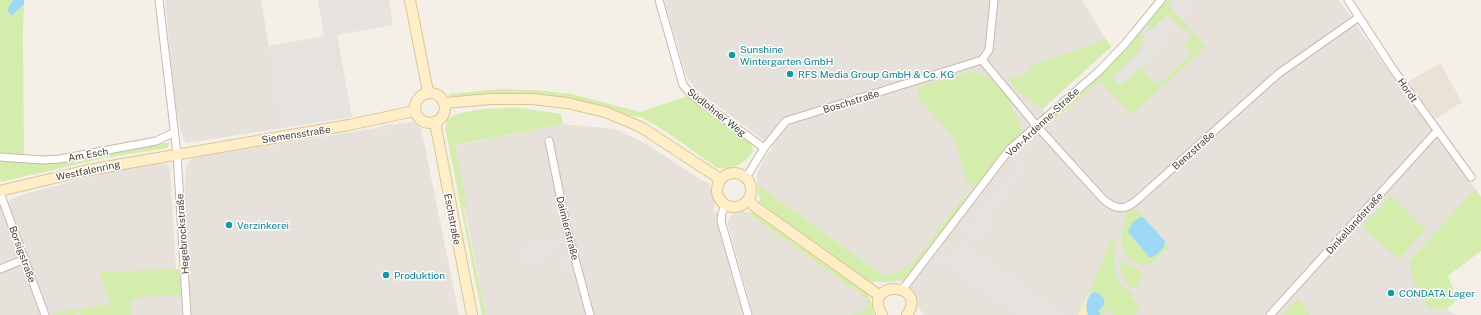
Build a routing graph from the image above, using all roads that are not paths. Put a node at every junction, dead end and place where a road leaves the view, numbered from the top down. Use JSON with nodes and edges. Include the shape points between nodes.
{"nodes":[{"id":1,"x":159,"y":0,"type":"edge"},
{"id":2,"x":410,"y":0,"type":"edge"},
{"id":3,"x":659,"y":0,"type":"edge"},
{"id":4,"x":994,"y":0,"type":"edge"},
{"id":5,"x":1161,"y":0,"type":"edge"},
{"id":6,"x":1348,"y":0,"type":"edge"},
{"id":7,"x":1359,"y":17,"type":"junction"},
{"id":8,"x":982,"y":60,"type":"junction"},
{"id":9,"x":428,"y":92,"type":"junction"},
{"id":10,"x":444,"y":103,"type":"junction"},
{"id":11,"x":414,"y":111,"type":"junction"},
{"id":12,"x":435,"y":122,"type":"junction"},
{"id":13,"x":1036,"y":125,"type":"junction"},
{"id":14,"x":1437,"y":131,"type":"junction"},
{"id":15,"x":173,"y":133,"type":"junction"},
{"id":16,"x":549,"y":140,"type":"dead end"},
{"id":17,"x":764,"y":148,"type":"junction"},
{"id":18,"x":176,"y":154,"type":"junction"},
{"id":19,"x":0,"y":157,"type":"edge"},
{"id":20,"x":745,"y":176,"type":"junction"},
{"id":21,"x":1471,"y":177,"type":"dead end"},
{"id":22,"x":720,"y":180,"type":"junction"},
{"id":23,"x":0,"y":192,"type":"edge"},
{"id":24,"x":749,"y":200,"type":"junction"},
{"id":25,"x":725,"y":205,"type":"junction"},
{"id":26,"x":24,"y":259,"type":"junction"},
{"id":27,"x":0,"y":269,"type":"edge"},
{"id":28,"x":902,"y":290,"type":"junction"},
{"id":29,"x":880,"y":296,"type":"junction"},
{"id":30,"x":45,"y":315,"type":"edge"},
{"id":31,"x":187,"y":315,"type":"edge"},
{"id":32,"x":472,"y":315,"type":"edge"},
{"id":33,"x":590,"y":315,"type":"edge"},
{"id":34,"x":748,"y":315,"type":"edge"},
{"id":35,"x":882,"y":315,"type":"edge"},
{"id":36,"x":908,"y":315,"type":"edge"},
{"id":37,"x":1270,"y":315,"type":"edge"}],
"edges":[{"from":1,"to":15,"type":"street","name":"Hegebrockstraße"},
{"from":2,"to":9,"type":"street"},
{"from":3,"to":17,"type":"street","name":"Südlohner Weg","via":[[683,86]]},
{"from":4,"to":8,"type":"street","via":[[989,50]]},
{"from":5,"to":13,"type":"street","name":"Von-Ardenne-Straße","via":[[1104,66]]},
{"from":6,"to":7,"type":"street","name":"Hordt"},
{"from":7,"to":13,"type":"street","name":"Benzstraße","via":[[1278,74],[1131,205],[1117,208],[1109,204]]},
{"from":7,"to":14,"type":"street","name":"Hordt","via":[[1392,69]]},
{"from":8,"to":13,"type":"street"},
{"from":8,"to":17,"type":"street","name":"Boschstraße","via":[[786,121]]},
{"from":9,"to":10,"type":"street","via":[[438,95]]},
{"from":9,"to":11,"type":"street","via":[[419,96]]},
{"from":10,"to":12,"type":"street","via":[[443,114]]},
{"from":10,"to":22,"type":"street","via":[[533,99],[594,109],[641,127]]},
{"from":11,"to":12,"type":"street","via":[[424,122]]},
{"from":11,"to":18,"type":"street","name":"Siemensstraße","via":[[349,125]]},
{"from":12,"to":32,"type":"street","name":"Eschstraße"},
{"from":13,"to":28,"type":"street","name":"Von-Ardenne-Straße","via":[[1010,150]]},
{"from":14,"to":21,"type":"street","name":"Hordt"},
{"from":14,"to":37,"type":"street","name":"Dinkellandstraße"},
{"from":15,"to":18,"type":"street","name":"Hegebrockstraße"},
{"from":15,"to":19,"type":"street","name":"Am Esch","via":[[156,141],[60,159]]},
{"from":16,"to":33,"type":"street","name":"Daimlerstraße","via":[[566,225]]},
{"from":17,"to":20,"type":"street","name":"Boschstraße"},
{"from":18,"to":23,"type":"street","name":"Westfalenring","via":[[88,170]]},
{"from":18,"to":31,"type":"street","name":"Hegebrockstraße"},
{"from":20,"to":22,"type":"street","via":[[734,172]]},
{"from":20,"to":24,"type":"street","via":[[752,187]]},
{"from":22,"to":25,"type":"street","via":[[717,192]]},
{"from":23,"to":26,"type":"street","name":"Borsigstraße"},
{"from":24,"to":25,"type":"street","via":[[738,207]]},
{"from":24,"to":29,"type":"street"},
{"from":25,"to":34,"type":"street","via":[[722,221]]},
{"from":26,"to":27,"type":"street"},
{"from":26,"to":30,"type":"street","name":"Borsigstraße"},
{"from":28,"to":29,"type":"street","via":[[893,288]]},
{"from":28,"to":36,"type":"street","via":[[910,298]]},
{"from":29,"to":35,"type":"street","via":[[878,305]]}]}
